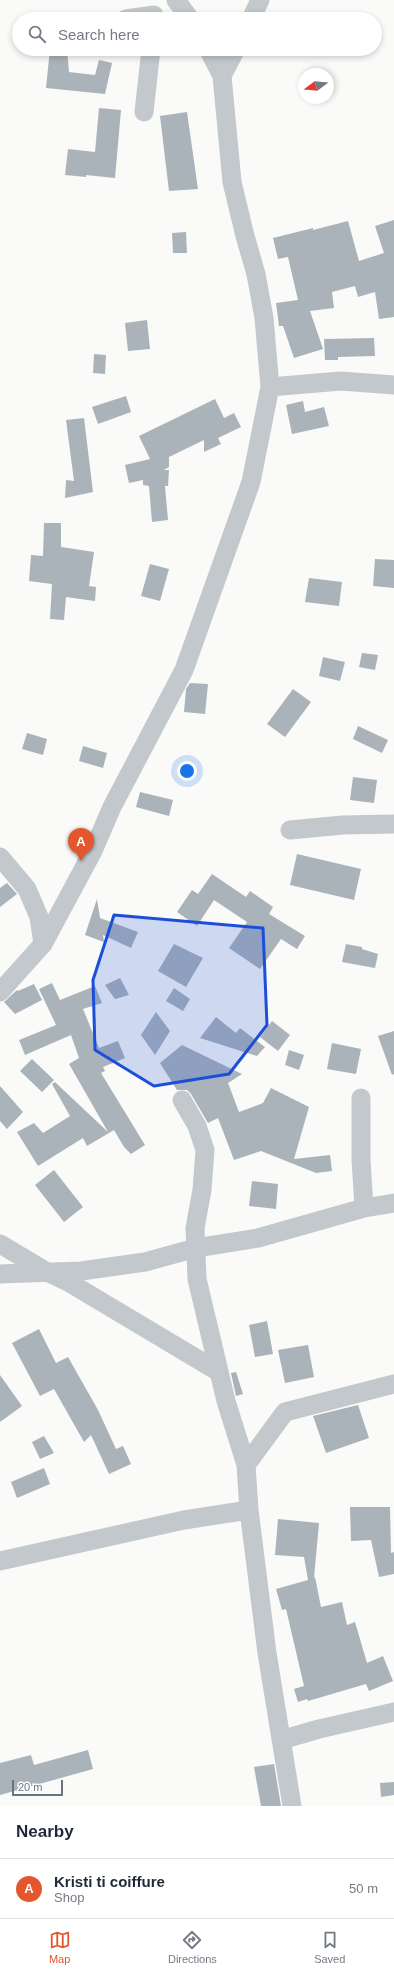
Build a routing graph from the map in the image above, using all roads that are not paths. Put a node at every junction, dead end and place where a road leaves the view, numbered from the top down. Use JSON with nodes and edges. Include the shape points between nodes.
{"nodes":[{"id":1,"x":176,"y":0,"type":"edge"},
{"id":2,"x":260,"y":0,"type":"edge"},
{"id":3,"x":185,"y":12,"type":"edge"},
{"id":4,"x":254,"y":12,"type":"edge"},
{"id":5,"x":150,"y":56,"type":"edge"},
{"id":6,"x":212,"y":56,"type":"edge"},
{"id":7,"x":232,"y":56,"type":"edge"},
{"id":8,"x":222,"y":76,"type":"junction"},
{"id":9,"x":144,"y":112,"type":"dead end"},
{"id":10,"x":394,"y":385,"type":"edge"},
{"id":11,"x":270,"y":387,"type":"junction"},
{"id":12,"x":394,"y":824,"type":"edge"},
{"id":13,"x":290,"y":830,"type":"dead end"},
{"id":14,"x":0,"y":857,"type":"edge"},
{"id":15,"x":43,"y":944,"type":"junction"},
{"id":16,"x":0,"y":992,"type":"edge"},
{"id":17,"x":361,"y":1098,"type":"dead end"},
{"id":18,"x":182,"y":1100,"type":"dead end"},
{"id":19,"x":394,"y":1203,"type":"edge"},
{"id":20,"x":364,"y":1208,"type":"junction"},
{"id":21,"x":0,"y":1244,"type":"edge"},
{"id":22,"x":196,"y":1248,"type":"junction"},
{"id":23,"x":47,"y":1272,"type":"junction"},
{"id":24,"x":0,"y":1274,"type":"edge"},
{"id":25,"x":219,"y":1372,"type":"junction"},
{"id":26,"x":394,"y":1384,"type":"edge"},
{"id":27,"x":246,"y":1465,"type":"junction"},
{"id":28,"x":249,"y":1510,"type":"junction"},
{"id":29,"x":0,"y":1561,"type":"edge"},
{"id":30,"x":394,"y":1712,"type":"edge"},
{"id":31,"x":282,"y":1740,"type":"junction"},
{"id":32,"x":292,"y":1806,"type":"edge"}],
"edges":[{"from":1,"to":3,"type":"street"},
{"from":2,"to":4,"type":"street"},
{"from":5,"to":9,"type":"street"},
{"from":6,"to":8,"type":"street"},
{"from":7,"to":8,"type":"street"},
{"from":8,"to":11,"type":"street","via":[[232,182],[244,236],[256,274],[264,318]]},
{"from":10,"to":11,"type":"street","via":[[341,381]]},
{"from":11,"to":15,"type":"street","via":[[251,482],[184,670]]},
{"from":12,"to":13,"type":"street"},
{"from":14,"to":15,"type":"street","via":[[27,889],[39,917]]},
{"from":15,"to":16,"type":"street"},
{"from":17,"to":20,"type":"street"},
{"from":18,"to":22,"type":"street","via":[[197,1126],[205,1150],[202,1190],[195,1228]]},
{"from":19,"to":20,"type":"street"},
{"from":20,"to":22,"type":"street","via":[[258,1238]]},
{"from":21,"to":23,"type":"street"},
{"from":22,"to":23,"type":"street","via":[[145,1262],[81,1271]]},
{"from":22,"to":25,"type":"street","via":[[197,1279]]},
{"from":23,"to":24,"type":"street"},
{"from":23,"to":25,"type":"street","via":[[70,1283]]},
{"from":25,"to":27,"type":"street"},
{"from":26,"to":27,"type":"street","via":[[284,1412]]},
{"from":27,"to":28,"type":"street"},
{"from":28,"to":29,"type":"street","via":[[184,1520]]},
{"from":28,"to":31,"type":"street","via":[[267,1653]]},
{"from":30,"to":31,"type":"street","via":[[319,1728]]},
{"from":31,"to":32,"type":"street"}]}
